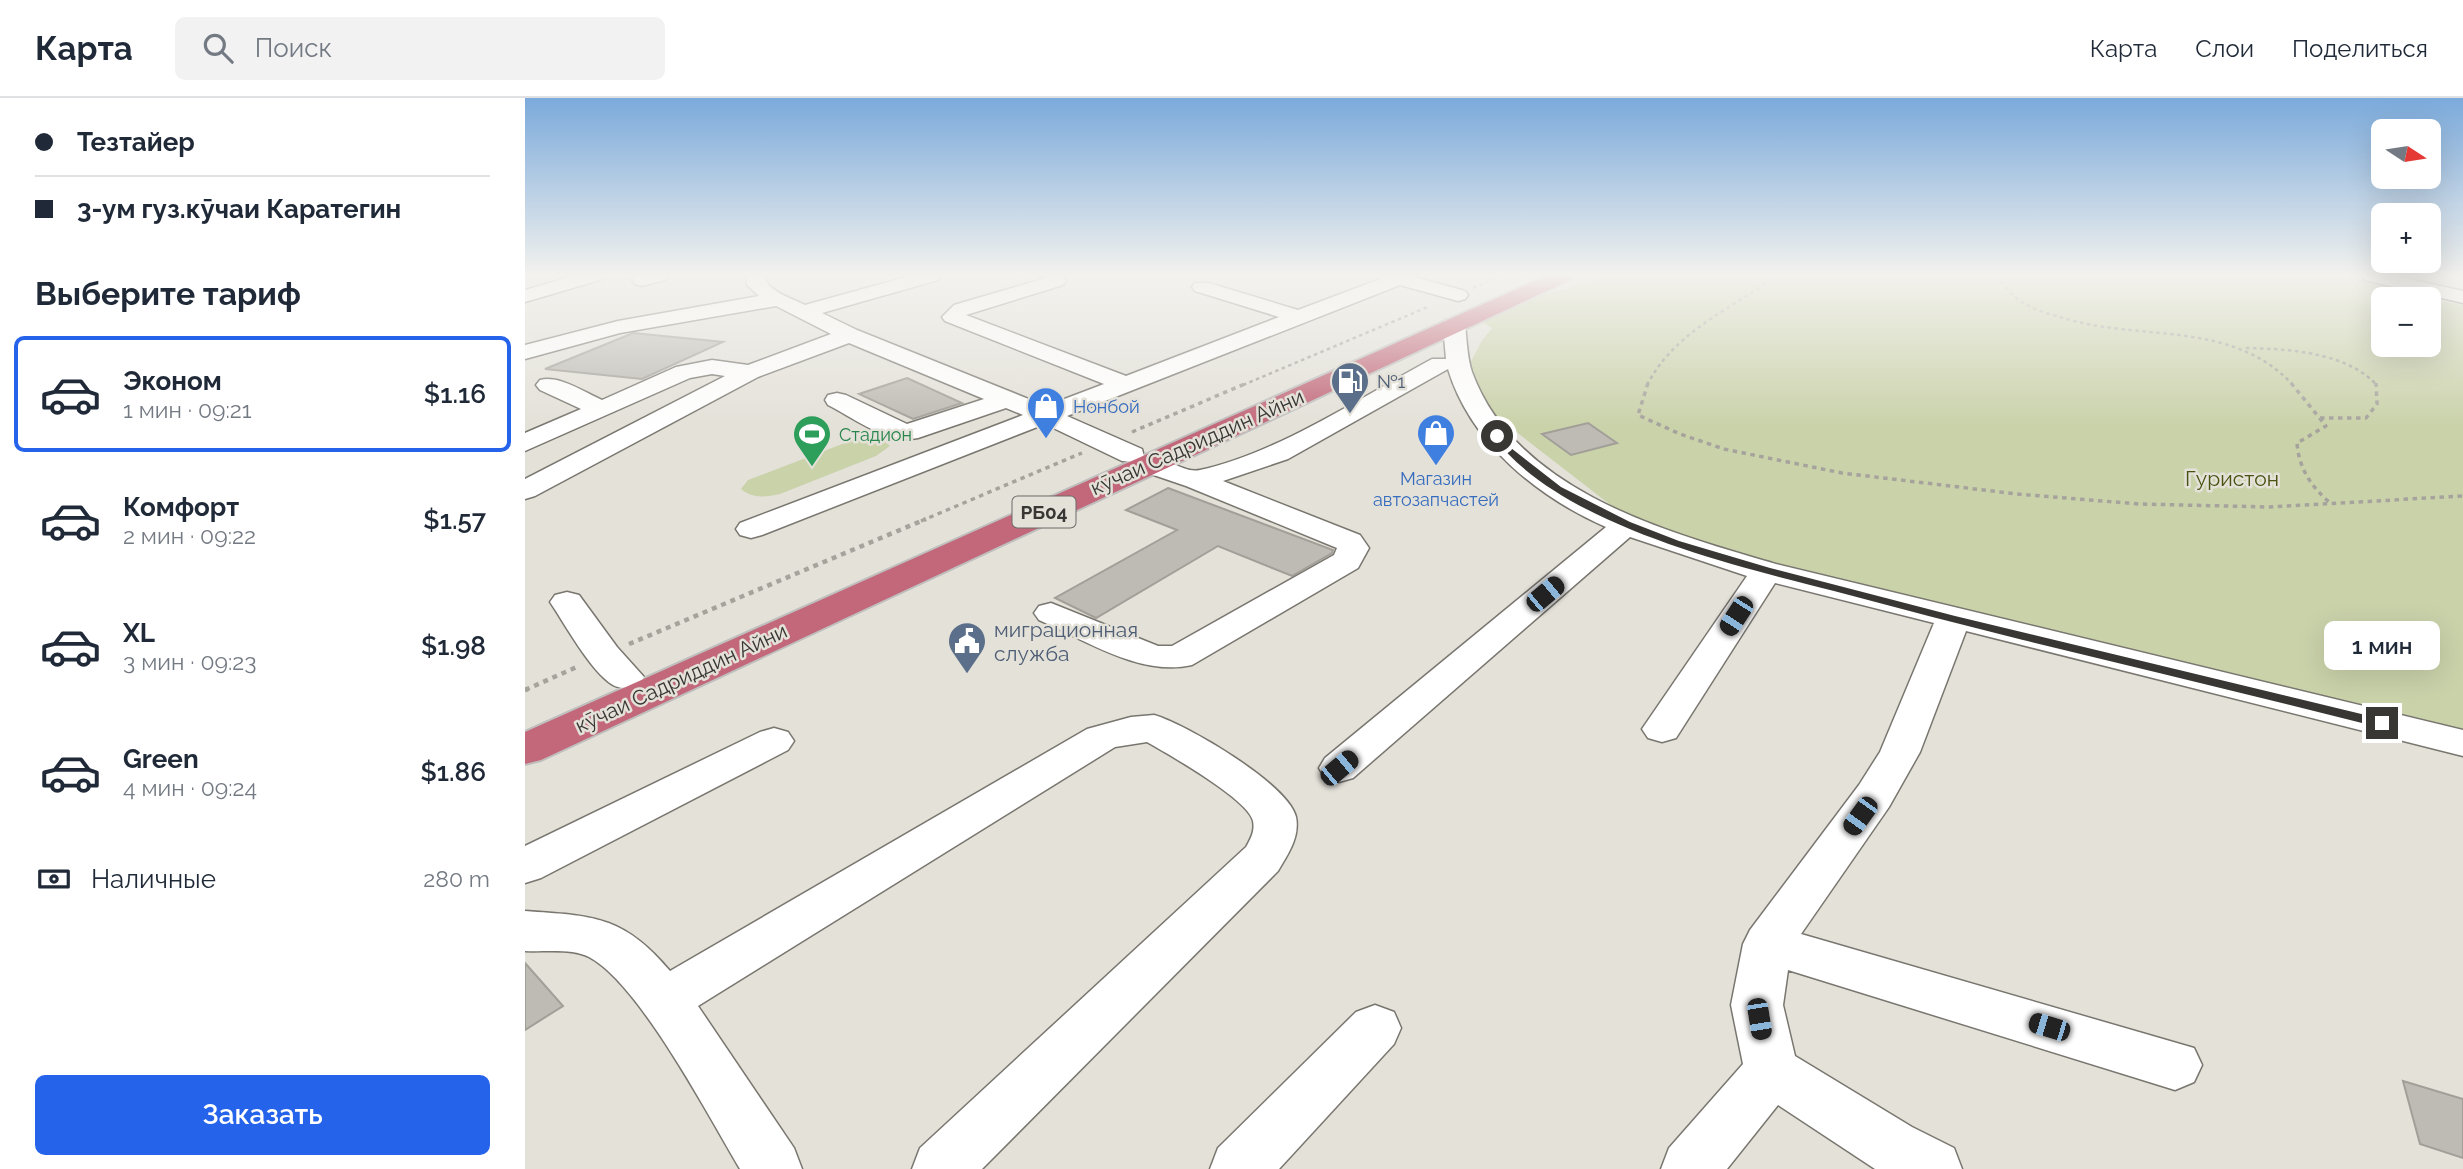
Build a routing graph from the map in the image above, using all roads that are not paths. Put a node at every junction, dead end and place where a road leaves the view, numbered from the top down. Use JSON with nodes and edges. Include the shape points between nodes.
{"nodes":[{"id":1,"x":628,"y":326,"type":"edge"},
{"id":2,"x":834,"y":326,"type":"edge"},
{"id":3,"x":975,"y":326,"type":"edge"},
{"id":4,"x":1276,"y":326,"type":"edge"},
{"id":5,"x":1422,"y":326,"type":"edge"},
{"id":6,"x":1433,"y":326,"type":"edge"},
{"id":7,"x":1454,"y":326,"type":"edge"},
{"id":8,"x":849,"y":334,"type":"junction"},
{"id":9,"x":525,"y":352,"type":"edge"},
{"id":10,"x":1392,"y":354,"type":"junction"},
{"id":11,"x":1449,"y":366,"type":"junction"},
{"id":12,"x":750,"y":372,"type":"junction"},
{"id":13,"x":525,"y":374,"type":"edge"},
{"id":14,"x":1126,"y":384,"type":"junction"},
{"id":15,"x":548,"y":385,"type":"junction"},
{"id":16,"x":525,"y":395,"type":"edge"},
{"id":17,"x":1007,"y":399,"type":"junction"},
{"id":18,"x":837,"y":400,"type":"dead end"},
{"id":19,"x":600,"y":408,"type":"junction"},
{"id":20,"x":1045,"y":415,"type":"junction"},
{"id":21,"x":555,"y":428,"type":"junction"},
{"id":22,"x":630,"y":433,"type":"junction"},
{"id":23,"x":525,"y":443,"type":"edge"},
{"id":24,"x":1130,"y":454,"type":"junction"},
{"id":25,"x":1196,"y":480,"type":"junction"},
{"id":26,"x":525,"y":491,"type":"edge"},
{"id":27,"x":1627,"y":524,"type":"junction"},
{"id":28,"x":751,"y":529,"type":"dead end"},
{"id":29,"x":1766,"y":570,"type":"junction"},
{"id":30,"x":567,"y":601,"type":"dead end"},
{"id":31,"x":1051,"y":613,"type":"dead end"},
{"id":32,"x":1953,"y":619,"type":"junction"},
{"id":33,"x":615,"y":666,"type":"junction"},
{"id":34,"x":525,"y":722,"type":"edge"},
{"id":35,"x":1662,"y":729,"type":"dead end"},
{"id":36,"x":774,"y":741,"type":"dead end"},
{"id":37,"x":2463,"y":743,"type":"edge"},
{"id":38,"x":525,"y":749,"type":"edge"},
{"id":39,"x":1339,"y":768,"type":"dead end"},
{"id":40,"x":525,"y":866,"type":"edge"},
{"id":41,"x":525,"y":931,"type":"edge"},
{"id":42,"x":1767,"y":944,"type":"junction"},
{"id":43,"x":664,"y":1000,"type":"junction"},
{"id":44,"x":1375,"y":1028,"type":"dead end"},
{"id":45,"x":2175,"y":1065,"type":"dead end"},
{"id":46,"x":1772,"y":1071,"type":"junction"},
{"id":47,"x":773,"y":1169,"type":"edge"},
{"id":48,"x":941,"y":1169,"type":"edge"},
{"id":49,"x":1238,"y":1169,"type":"edge"},
{"id":50,"x":1690,"y":1169,"type":"edge"},
{"id":51,"x":1933,"y":1169,"type":"edge"}],
"edges":[{"from":1,"to":9,"type":"street"},
{"from":2,"to":8,"type":"street"},
{"from":3,"to":14,"type":"street"},
{"from":4,"to":14,"type":"street"},
{"from":5,"to":24,"type":"highway","name":"кӯчаи Садриддин Айни","number":"РБ04"},
{"from":6,"to":10,"type":"highway","name":"кӯчаи Садриддин Айни","number":"РБ04"},
{"from":7,"to":11,"type":"street"},
{"from":8,"to":12,"type":"street"},
{"from":8,"to":17,"type":"street"},
{"from":10,"to":11,"type":"street"},
{"from":10,"to":24,"type":"highway","name":"кӯчаи Садриддин Айни","number":"РБ04"},
{"from":11,"to":25,"type":"street","via":[[1278,453]]},
{"from":11,"to":27,"type":"street","via":[[1508,450],[1557,489]]},
{"from":12,"to":19,"type":"street","via":[[712,367],[692,370]]},
{"from":12,"to":22,"type":"street"},
{"from":13,"to":15,"type":"street"},
{"from":14,"to":20,"type":"street"},
{"from":15,"to":16,"type":"street"},
{"from":15,"to":19,"type":"street"},
{"from":17,"to":18,"type":"street","via":[[909,432]]},
{"from":17,"to":20,"type":"street"},
{"from":19,"to":21,"type":"street"},
{"from":20,"to":24,"type":"street"},
{"from":20,"to":28,"type":"street"},
{"from":21,"to":22,"type":"street"},
{"from":21,"to":23,"type":"street"},
{"from":22,"to":26,"type":"street"},
{"from":24,"to":25,"type":"street"},
{"from":24,"to":33,"type":"highway","name":"кӯчаи Садриддин Айни","number":"РБ04"},
{"from":24,"to":38,"type":"highway","name":"кӯчаи Садриддин Айни","number":"РБ04"},
{"from":25,"to":31,"type":"street","via":[[1349,542],[1353,548],[1347,561],[1179,657],[1153,657]]},
{"from":27,"to":29,"type":"street"},
{"from":27,"to":39,"type":"street"},
{"from":29,"to":32,"type":"street"},
{"from":29,"to":35,"type":"street"},
{"from":30,"to":33,"type":"street"},
{"from":32,"to":37,"type":"street"},
{"from":32,"to":42,"type":"street","via":[[1881,785]]},
{"from":33,"to":34,"type":"highway","name":"кӯчаи Садриддин Айни","number":"РБ04"},
{"from":36,"to":40,"type":"street"},
{"from":41,"to":43,"type":"street","via":[[600,939],[625,954]]},
{"from":42,"to":45,"type":"street"},
{"from":42,"to":46,"type":"street","via":[[1757,1005]]},
{"from":43,"to":47,"type":"street"},
{"from":43,"to":48,"type":"street","via":[[1101,738],[1154,728],[1257,795],[1274,815],[1275,836],[1262,859]]},
{"from":44,"to":49,"type":"street"},
{"from":46,"to":50,"type":"street"},
{"from":46,"to":51,"type":"street"}]}
